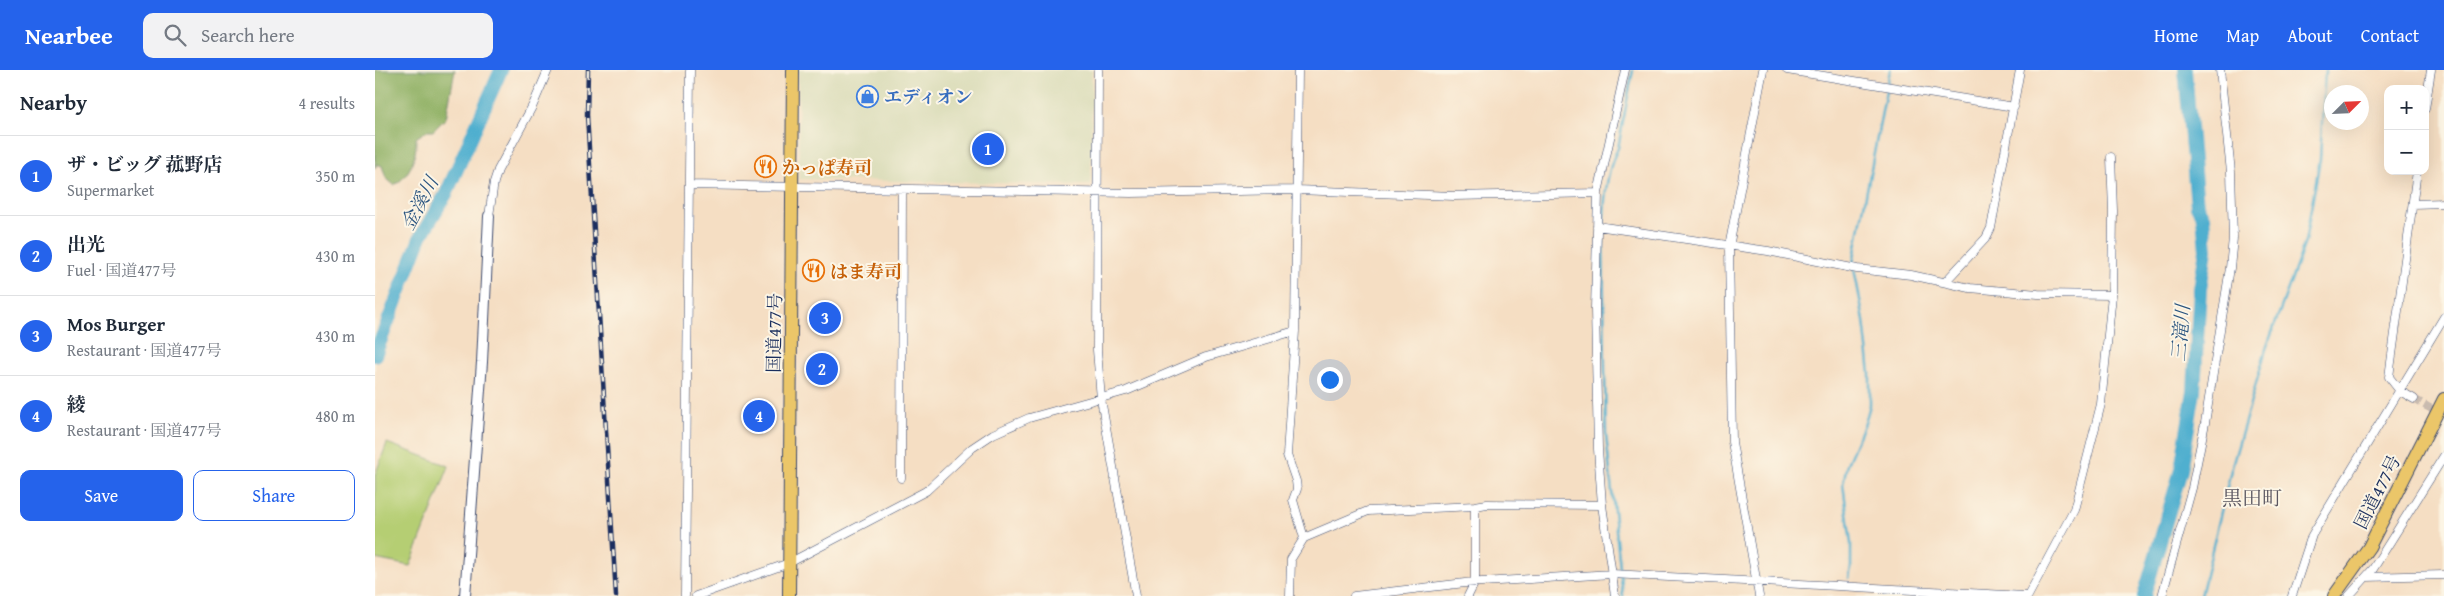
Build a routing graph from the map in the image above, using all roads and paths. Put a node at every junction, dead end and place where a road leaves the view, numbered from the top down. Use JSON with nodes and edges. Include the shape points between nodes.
{"nodes":[{"id":1,"x":548,"y":70,"type":"edge"},
{"id":2,"x":690,"y":70,"type":"edge"},
{"id":3,"x":793,"y":70,"type":"edge"},
{"id":4,"x":1098,"y":70,"type":"edge"},
{"id":5,"x":1298,"y":70,"type":"edge"},
{"id":6,"x":1625,"y":70,"type":"edge"},
{"id":7,"x":1763,"y":70,"type":"edge"},
{"id":8,"x":1787,"y":70,"type":"edge"},
{"id":9,"x":2020,"y":70,"type":"edge"},
{"id":10,"x":2220,"y":70,"type":"edge"},
{"id":11,"x":2431,"y":70,"type":"edge"},
{"id":12,"x":2429,"y":85,"type":"edge"},
{"id":13,"x":2014,"y":107,"type":"junction"},
{"id":14,"x":2111,"y":157,"type":"dead end"},
{"id":15,"x":2417,"y":175,"type":"edge"},
{"id":16,"x":689,"y":185,"type":"junction"},
{"id":17,"x":793,"y":185,"type":"junction"},
{"id":18,"x":902,"y":189,"type":"junction"},
{"id":19,"x":1297,"y":190,"type":"junction"},
{"id":20,"x":1097,"y":191,"type":"junction"},
{"id":21,"x":1598,"y":193,"type":"junction"},
{"id":22,"x":2444,"y":203,"type":"edge"},
{"id":23,"x":2413,"y":204,"type":"junction"},
{"id":24,"x":489,"y":216,"type":"joint"},
{"id":25,"x":1598,"y":226,"type":"junction"},
{"id":26,"x":1729,"y":247,"type":"junction"},
{"id":27,"x":1945,"y":282,"type":"junction"},
{"id":28,"x":2112,"y":296,"type":"junction"},
{"id":29,"x":2444,"y":317,"type":"edge"},
{"id":30,"x":1295,"y":331,"type":"junction"},
{"id":31,"x":2400,"y":391,"type":"junction"},
{"id":32,"x":1101,"y":399,"type":"junction"},
{"id":33,"x":2413,"y":399,"type":"tunnel mouth"},
{"id":34,"x":2444,"y":399,"type":"edge"},
{"id":35,"x":2444,"y":456,"type":"edge"},
{"id":36,"x":901,"y":478,"type":"dead end"},
{"id":37,"x":1602,"y":505,"type":"junction"},
{"id":38,"x":1475,"y":506,"type":"junction"},
{"id":39,"x":1304,"y":538,"type":"junction"},
{"id":40,"x":789,"y":564,"type":"junction"},
{"id":41,"x":1613,"y":574,"type":"junction"},
{"id":42,"x":2444,"y":576,"type":"edge"},
{"id":43,"x":2365,"y":577,"type":"junction"},
{"id":44,"x":1475,"y":582,"type":"junction"},
{"id":45,"x":1757,"y":582,"type":"junction"},
{"id":46,"x":465,"y":596,"type":"edge"},
{"id":47,"x":685,"y":596,"type":"edge"},
{"id":48,"x":696,"y":596,"type":"edge"},
{"id":49,"x":789,"y":596,"type":"edge"},
{"id":50,"x":1136,"y":596,"type":"edge"},
{"id":51,"x":1290,"y":596,"type":"edge"},
{"id":52,"x":1354,"y":596,"type":"edge"},
{"id":53,"x":1468,"y":596,"type":"edge"},
{"id":54,"x":1615,"y":596,"type":"edge"},
{"id":55,"x":1759,"y":596,"type":"edge"},
{"id":56,"x":2027,"y":596,"type":"edge"},
{"id":57,"x":2162,"y":596,"type":"edge"},
{"id":58,"x":2292,"y":596,"type":"edge"},
{"id":59,"x":2334,"y":596,"type":"edge"},
{"id":60,"x":2349,"y":596,"type":"edge"}],
"edges":[{"from":1,"to":24,"type":"street","via":[[498,170]]},
{"from":2,"to":16,"type":"street"},
{"from":3,"to":17,"type":"highway","name":"国道477号"},
{"from":4,"to":20,"type":"street"},
{"from":5,"to":19,"type":"street"},
{"from":6,"to":21,"type":"street"},
{"from":7,"to":26,"type":"street"},
{"from":8,"to":13,"type":"street"},
{"from":9,"to":13,"type":"street"},
{"from":10,"to":57,"type":"street","via":[[2231,172],[2233,238],[2205,423],[2192,488]]},
{"from":11,"to":12,"type":"street"},
{"from":13,"to":27,"type":"street","via":[[1991,228],[1986,238]]},
{"from":14,"to":28,"type":"street"},
{"from":15,"to":23,"type":"street"},
{"from":16,"to":17,"type":"street"},
{"from":16,"to":47,"type":"street"},
{"from":17,"to":18,"type":"street"},
{"from":17,"to":40,"type":"highway","name":"国道477号"},
{"from":18,"to":20,"type":"street"},
{"from":18,"to":36,"type":"street"},
{"from":19,"to":20,"type":"street"},
{"from":19,"to":21,"type":"street","via":[[1453,196]]},
{"from":19,"to":30,"type":"street"},
{"from":20,"to":32,"type":"street","via":[[1097,350]]},
{"from":21,"to":25,"type":"street"},
{"from":22,"to":23,"type":"street"},
{"from":23,"to":31,"type":"street","via":[[2389,377]]},
{"from":24,"to":46,"type":"street"},
{"from":25,"to":26,"type":"street"},
{"from":25,"to":37,"type":"street","via":[[1595,387]]},
{"from":26,"to":27,"type":"street"},
{"from":26,"to":45,"type":"street","via":[[1732,442]]},
{"from":27,"to":28,"type":"street","via":[[1979,289],[2038,294]]},
{"from":28,"to":56,"type":"street","via":[[2101,404],[2074,510]]},
{"from":29,"to":31,"type":"street"},
{"from":30,"to":32,"type":"street","via":[[1206,357]]},
{"from":30,"to":39,"type":"street","via":[[1287,455],[1296,481],[1293,500]]},
{"from":31,"to":33,"type":"street"},
{"from":31,"to":58,"type":"street","via":[[2312,535]]},
{"from":32,"to":40,"type":"street","via":[[1029,418],[993,434],[972,448],[926,491]]},
{"from":32,"to":50,"type":"street"},
{"from":34,"to":59,"type":"highway","name":"国道477号","via":[[2369,547]]},
{"from":35,"to":43,"type":"street","via":[[2393,539]]},
{"from":37,"to":38,"type":"street"},
{"from":37,"to":41,"type":"street"},
{"from":38,"to":39,"type":"street","via":[[1368,511]]},
{"from":38,"to":44,"type":"street"},
{"from":39,"to":51,"type":"street","via":[[1291,559]]},
{"from":40,"to":48,"type":"street"},
{"from":40,"to":49,"type":"highway","name":"国道477号"},
{"from":41,"to":44,"type":"street"},
{"from":41,"to":45,"type":"street"},
{"from":41,"to":54,"type":"street"},
{"from":42,"to":43,"type":"street"},
{"from":43,"to":60,"type":"street"},
{"from":44,"to":52,"type":"street"},
{"from":44,"to":53,"type":"street"},
{"from":45,"to":55,"type":"street"},
{"from":45,"to":56,"type":"street"}]}
